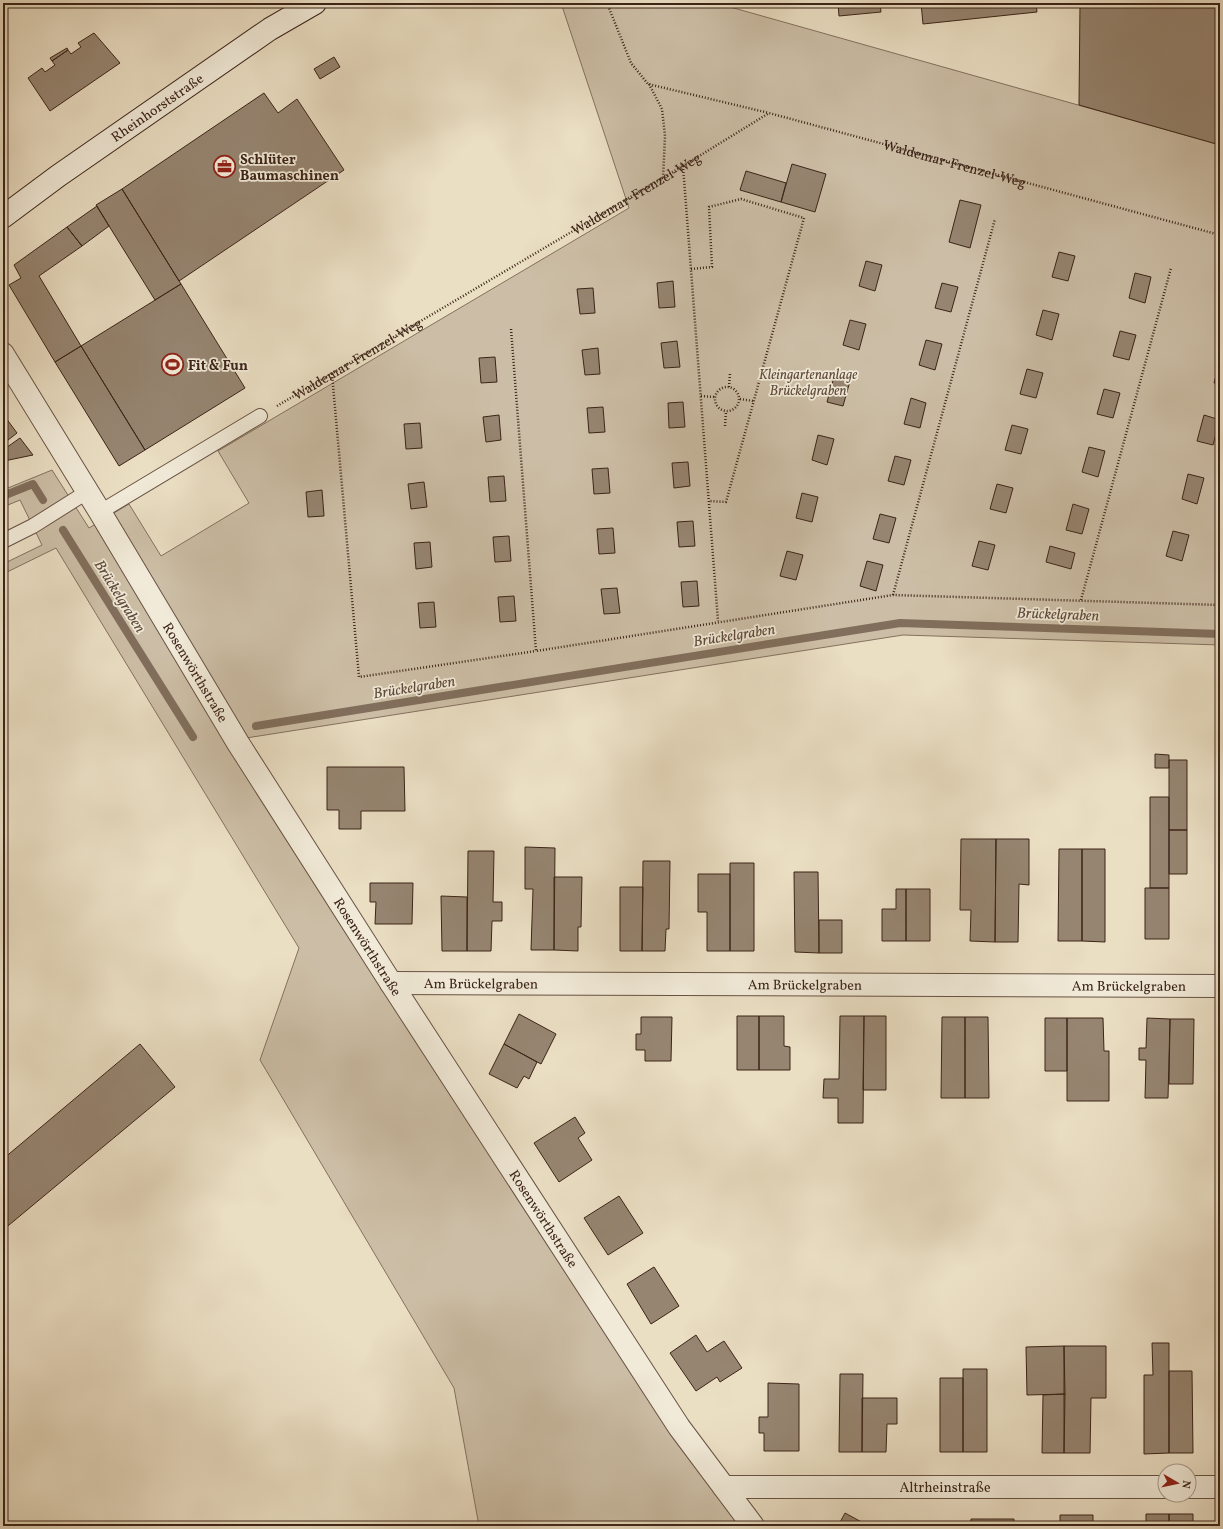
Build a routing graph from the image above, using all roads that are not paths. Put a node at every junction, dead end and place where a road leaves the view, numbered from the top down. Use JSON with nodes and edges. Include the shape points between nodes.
{"nodes":[{"id":1,"x":315,"y":3,"type":"edge"},
{"id":2,"x":3,"y":217,"type":"edge"},
{"id":3,"x":3,"y":354,"type":"edge"},
{"id":4,"x":260,"y":416,"type":"road end"},
{"id":5,"x":88,"y":492,"type":"junction"},
{"id":6,"x":100,"y":512,"type":"junction"},
{"id":7,"x":3,"y":541,"type":"edge"},
{"id":8,"x":391,"y":983,"type":"junction"},
{"id":9,"x":1220,"y":986,"type":"edge"},
{"id":10,"x":724,"y":1487,"type":"junction"},
{"id":11,"x":1157,"y":1487,"type":"edge"},
{"id":12,"x":1197,"y":1487,"type":"edge"},
{"id":13,"x":1220,"y":1487,"type":"edge"},
{"id":14,"x":753,"y":1526,"type":"edge"}],
"edges":[{"from":1,"to":2,"type":"street","name":"Rheinhorststraße","via":[[270,29]]},
{"from":3,"to":5,"type":"street","name":"Rosenwörthstraße"},
{"from":4,"to":6,"type":"lane"},
{"from":5,"to":6,"type":"street","name":"Rosenwörthstraße"},
{"from":5,"to":7,"type":"lane"},
{"from":6,"to":8,"type":"street","name":"Rosenwörthstraße","via":[[238,743]]},
{"from":8,"to":9,"type":"street","name":"Am Brückelgraben"},
{"from":8,"to":10,"type":"street","name":"Rosenwörthstraße","via":[[679,1427]]},
{"from":10,"to":11,"type":"street","name":"Altrheinstraße"},
{"from":10,"to":14,"type":"street","name":"Rosenwörthstraße"},
{"from":12,"to":13,"type":"street"}]}
